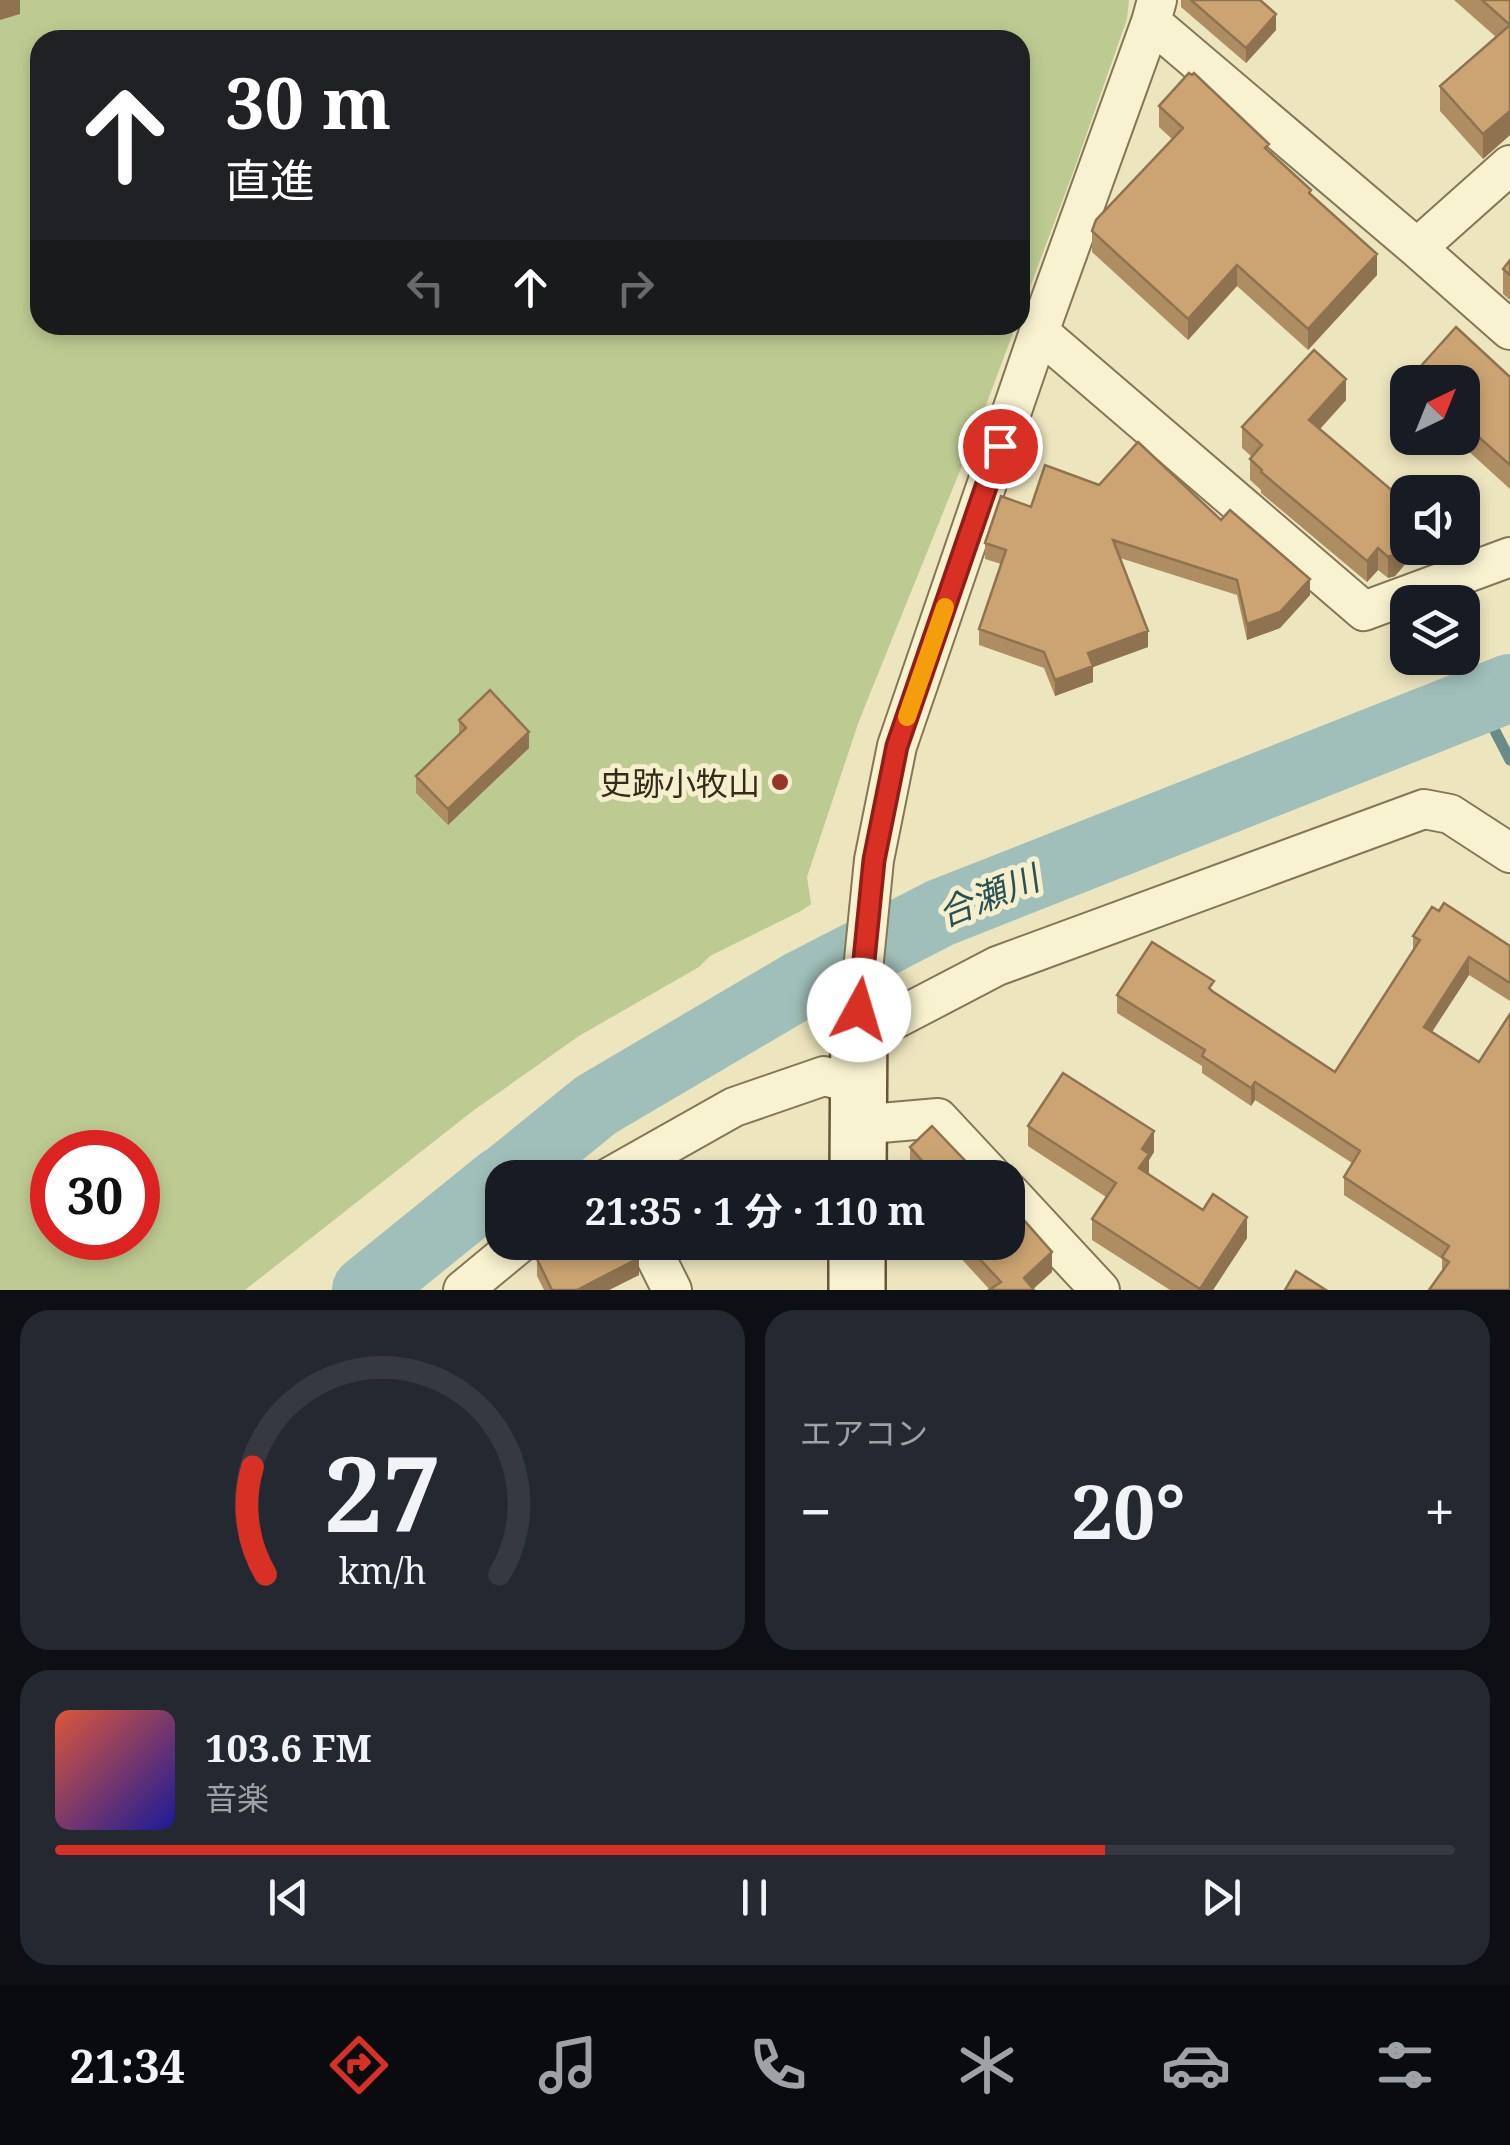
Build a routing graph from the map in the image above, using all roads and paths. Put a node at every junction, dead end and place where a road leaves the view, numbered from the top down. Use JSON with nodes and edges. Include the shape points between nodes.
{"nodes":[{"id":1,"x":1154,"y":11,"type":"edge"},
{"id":2,"x":1510,"y":166,"type":"edge"},
{"id":3,"x":1417,"y":248,"type":"junction"},
{"id":4,"x":1510,"y":330,"type":"edge"},
{"id":5,"x":1039,"y":332,"type":"junction"},
{"id":6,"x":1510,"y":558,"type":"edge"},
{"id":7,"x":1510,"y":853,"type":"edge"},
{"id":8,"x":859,"y":1087,"type":"edge"},
{"id":9,"x":640,"y":1160,"type":"edge"},
{"id":10,"x":977,"y":1160,"type":"edge"},
{"id":11,"x":1025,"y":1210,"type":"edge"},
{"id":12,"x":499,"y":1260,"type":"edge"},
{"id":13,"x":657,"y":1260,"type":"edge"},
{"id":14,"x":857,"y":1260,"type":"edge"},
{"id":15,"x":463,"y":1290,"type":"edge"},
{"id":16,"x":672,"y":1290,"type":"edge"},
{"id":17,"x":857,"y":1290,"type":"edge"},
{"id":18,"x":1100,"y":1290,"type":"edge"}],
"edges":[{"from":1,"to":3,"type":"street"},
{"from":1,"to":5,"type":"street"},
{"from":2,"to":3,"type":"street"},
{"from":3,"to":4,"type":"street"},
{"from":5,"to":6,"type":"street","via":[[1364,611]]},
{"from":5,"to":8,"type":"street","via":[[897,746],[874,860]]},
{"from":7,"to":8,"type":"street","via":[[1450,814],[1424,809],[997,966]]},
{"from":8,"to":9,"type":"street","via":[[824,1076],[734,1107]]},
{"from":8,"to":10,"type":"street","via":[[938,1118]]},
{"from":11,"to":18,"type":"street"},
{"from":12,"to":15,"type":"street"},
{"from":13,"to":16,"type":"street"},
{"from":14,"to":17,"type":"street"}]}
